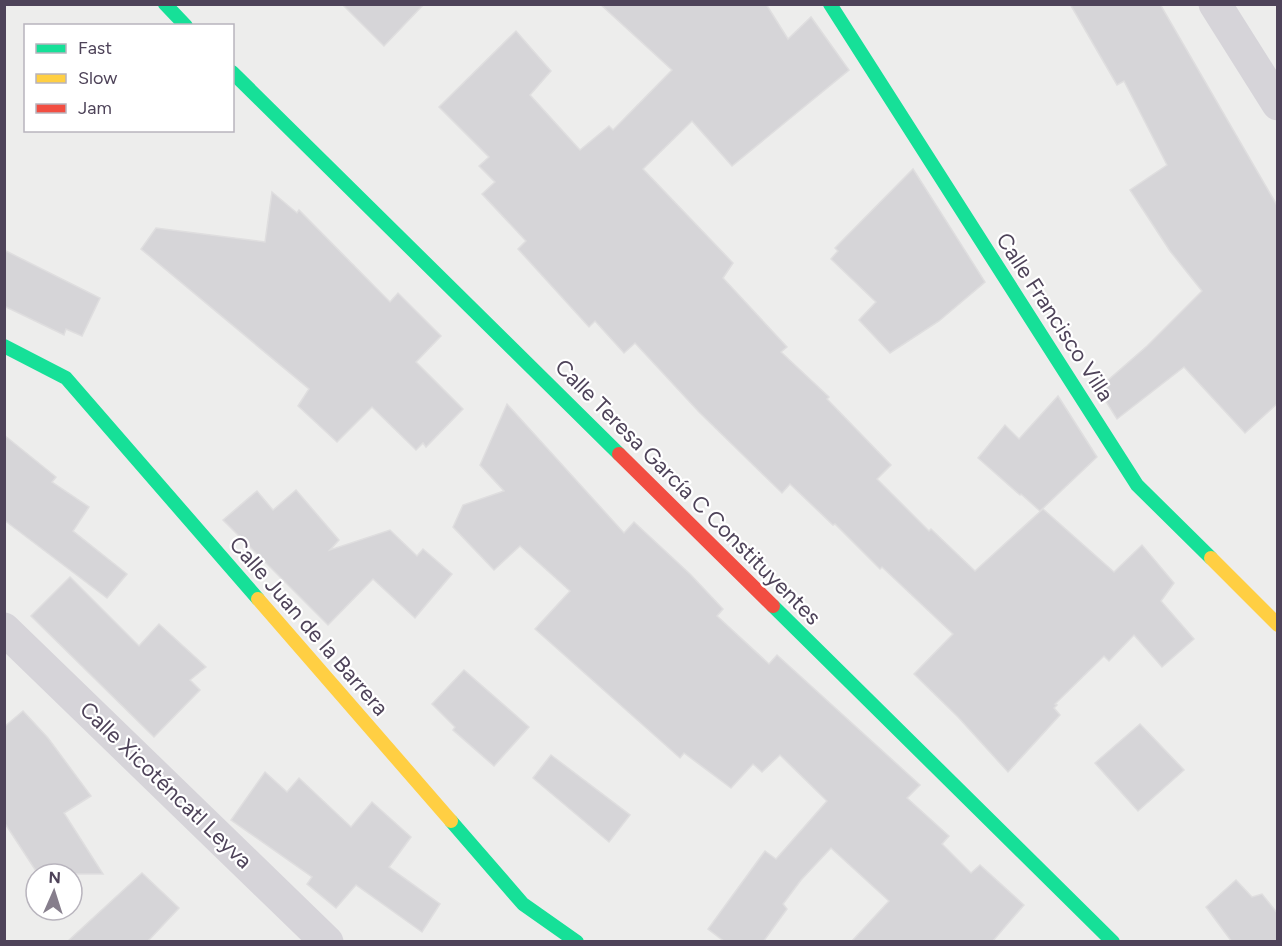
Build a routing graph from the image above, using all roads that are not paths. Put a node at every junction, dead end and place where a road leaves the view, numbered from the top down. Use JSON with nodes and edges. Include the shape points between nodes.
{"nodes":[{"id":1,"x":165,"y":4,"type":"edge"},
{"id":2,"x":830,"y":4,"type":"edge"},
{"id":3,"x":1215,"y":4,"type":"edge"},
{"id":4,"x":184,"y":24,"type":"edge"},
{"id":5,"x":234,"y":74,"type":"edge"},
{"id":6,"x":1278,"y":105,"type":"edge"},
{"id":7,"x":4,"y":346,"type":"edge"},
{"id":8,"x":1278,"y":625,"type":"edge"},
{"id":9,"x":4,"y":629,"type":"edge"},
{"id":10,"x":327,"y":942,"type":"edge"},
{"id":11,"x":577,"y":942,"type":"edge"},
{"id":12,"x":1113,"y":942,"type":"edge"}],
"edges":[{"from":1,"to":4,"type":"street"},
{"from":2,"to":8,"type":"street","name":"Calle Francisco Villa","via":[[1137,485]]},
{"from":3,"to":6,"type":"street"},
{"from":5,"to":12,"type":"street","name":"Calle Teresa García C Constituyentes"},
{"from":7,"to":11,"type":"street","name":"Calle Juan de la Barrera","via":[[66,378],[523,904]]},
{"from":9,"to":10,"type":"street","name":"Calle Xicoténcatl Leyva"}]}
